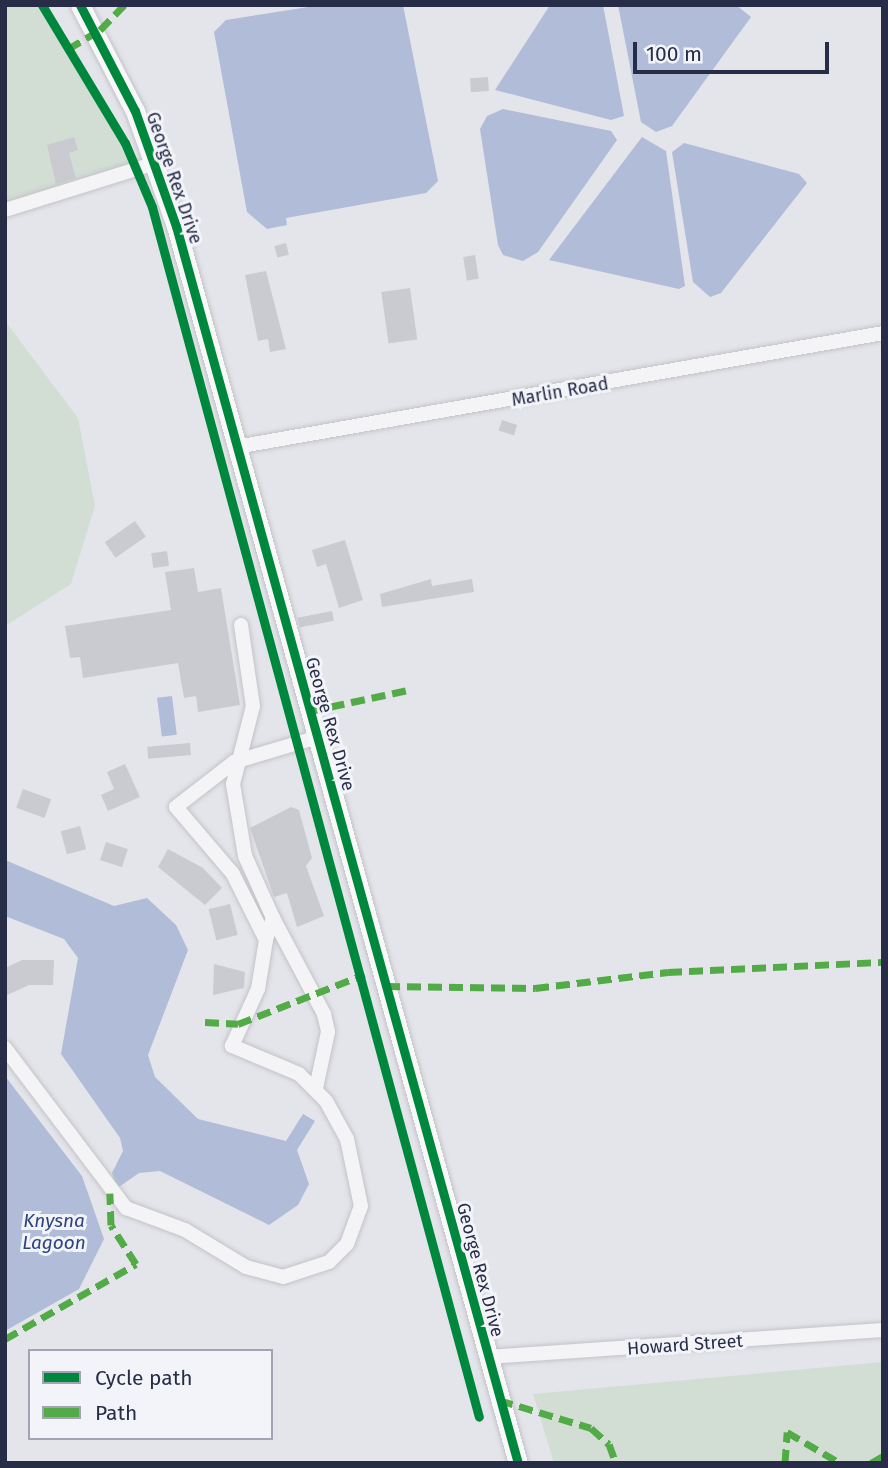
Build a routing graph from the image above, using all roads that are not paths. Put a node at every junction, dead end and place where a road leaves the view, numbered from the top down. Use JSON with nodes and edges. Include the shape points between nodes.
{"nodes":[{"id":1,"x":80,"y":5,"type":"edge"},
{"id":2,"x":156,"y":163,"type":"junction"},
{"id":3,"x":5,"y":210,"type":"edge"},
{"id":4,"x":883,"y":333,"type":"edge"},
{"id":5,"x":236,"y":447,"type":"junction"},
{"id":6,"x":241,"y":625,"type":"dead end"},
{"id":7,"x":318,"y":737,"type":"junction"},
{"id":8,"x":234,"y":761,"type":"junction"},
{"id":9,"x":274,"y":918,"type":"junction"},
{"id":10,"x":266,"y":940,"type":"junction"},
{"id":11,"x":5,"y":1048,"type":"edge"},
{"id":12,"x":316,"y":1088,"type":"junction"},
{"id":13,"x":883,"y":1330,"type":"edge"},
{"id":14,"x":487,"y":1357,"type":"junction"},
{"id":15,"x":517,"y":1463,"type":"edge"}],
"edges":[{"from":1,"to":2,"type":"street","name":"George Rex Drive"},
{"from":2,"to":3,"type":"street"},
{"from":2,"to":5,"type":"street","name":"George Rex Drive"},
{"from":4,"to":5,"type":"street","name":"Marlin Road"},
{"from":5,"to":7,"type":"street","name":"George Rex Drive"},
{"from":6,"to":8,"type":"street","via":[[254,706]]},
{"from":7,"to":8,"type":"street"},
{"from":7,"to":14,"type":"street","name":"George Rex Drive"},
{"from":8,"to":9,"type":"street","via":[[245,856]]},
{"from":8,"to":10,"type":"street","via":[[176,807],[233,874]]},
{"from":9,"to":10,"type":"street"},
{"from":9,"to":12,"type":"street","via":[[324,1014],[328,1032]]},
{"from":10,"to":12,"type":"street","via":[[258,989],[232,1046],[299,1074]]},
{"from":11,"to":12,"type":"street","via":[[126,1208],[185,1230],[246,1267],[283,1277],[329,1262],[358,1226],[358,1172],[336,1115]]},
{"from":13,"to":14,"type":"street","name":"Howard Street"},
{"from":14,"to":15,"type":"street","name":"George Rex Drive"}]}
